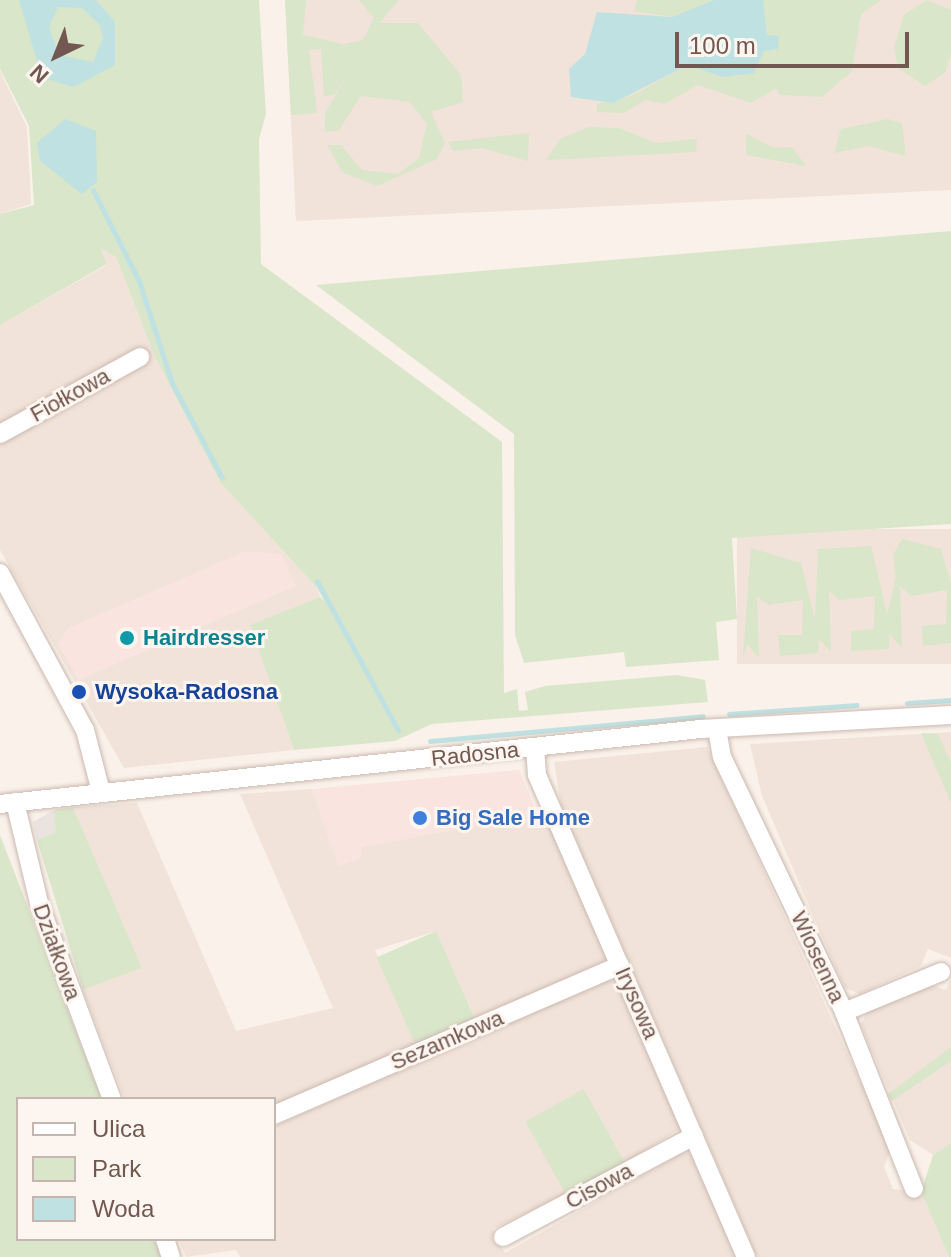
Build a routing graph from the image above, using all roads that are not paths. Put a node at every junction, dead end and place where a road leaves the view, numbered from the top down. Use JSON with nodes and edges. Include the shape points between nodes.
{"nodes":[{"id":1,"x":140,"y":357,"type":"dead end"},
{"id":2,"x":0,"y":434,"type":"edge"},
{"id":3,"x":0,"y":573,"type":"edge"},
{"id":4,"x":951,"y":715,"type":"edge"},
{"id":5,"x":717,"y":729,"type":"junction"},
{"id":6,"x":535,"y":747,"type":"junction"},
{"id":7,"x":100,"y":788,"type":"junction"},
{"id":8,"x":8,"y":803,"type":"edge"},
{"id":9,"x":620,"y":965,"type":"junction"},
{"id":10,"x":941,"y":972,"type":"dead end"},
{"id":11,"x":844,"y":1012,"type":"junction"},
{"id":12,"x":111,"y":1097,"type":"edge"},
{"id":13,"x":276,"y":1114,"type":"edge"},
{"id":14,"x":694,"y":1136,"type":"junction"},
{"id":15,"x":914,"y":1189,"type":"dead end"},
{"id":16,"x":503,"y":1237,"type":"dead end"},
{"id":17,"x":746,"y":1257,"type":"edge"}],
"edges":[{"from":1,"to":2,"type":"street","name":"Fiołkowa"},
{"from":3,"to":7,"type":"street","via":[[85,730]]},
{"from":4,"to":5,"type":"street","name":"Radosna"},
{"from":5,"to":6,"type":"street","name":"Radosna"},
{"from":5,"to":11,"type":"street","name":"Wiosenna","via":[[722,757]]},
{"from":6,"to":7,"type":"street","name":"Radosna"},
{"from":6,"to":9,"type":"street","name":"Irysowa","via":[[537,775]]},
{"from":7,"to":8,"type":"street","name":"Radosna"},
{"from":8,"to":12,"type":"street","name":"Działkowa"},
{"from":9,"to":13,"type":"street","name":"Sezamkowa"},
{"from":9,"to":14,"type":"street","name":"Irysowa"},
{"from":10,"to":11,"type":"street"},
{"from":11,"to":15,"type":"street","name":"Wiosenna"},
{"from":14,"to":16,"type":"street","name":"Cisowa"},
{"from":14,"to":17,"type":"street","name":"Irysowa"}]}
